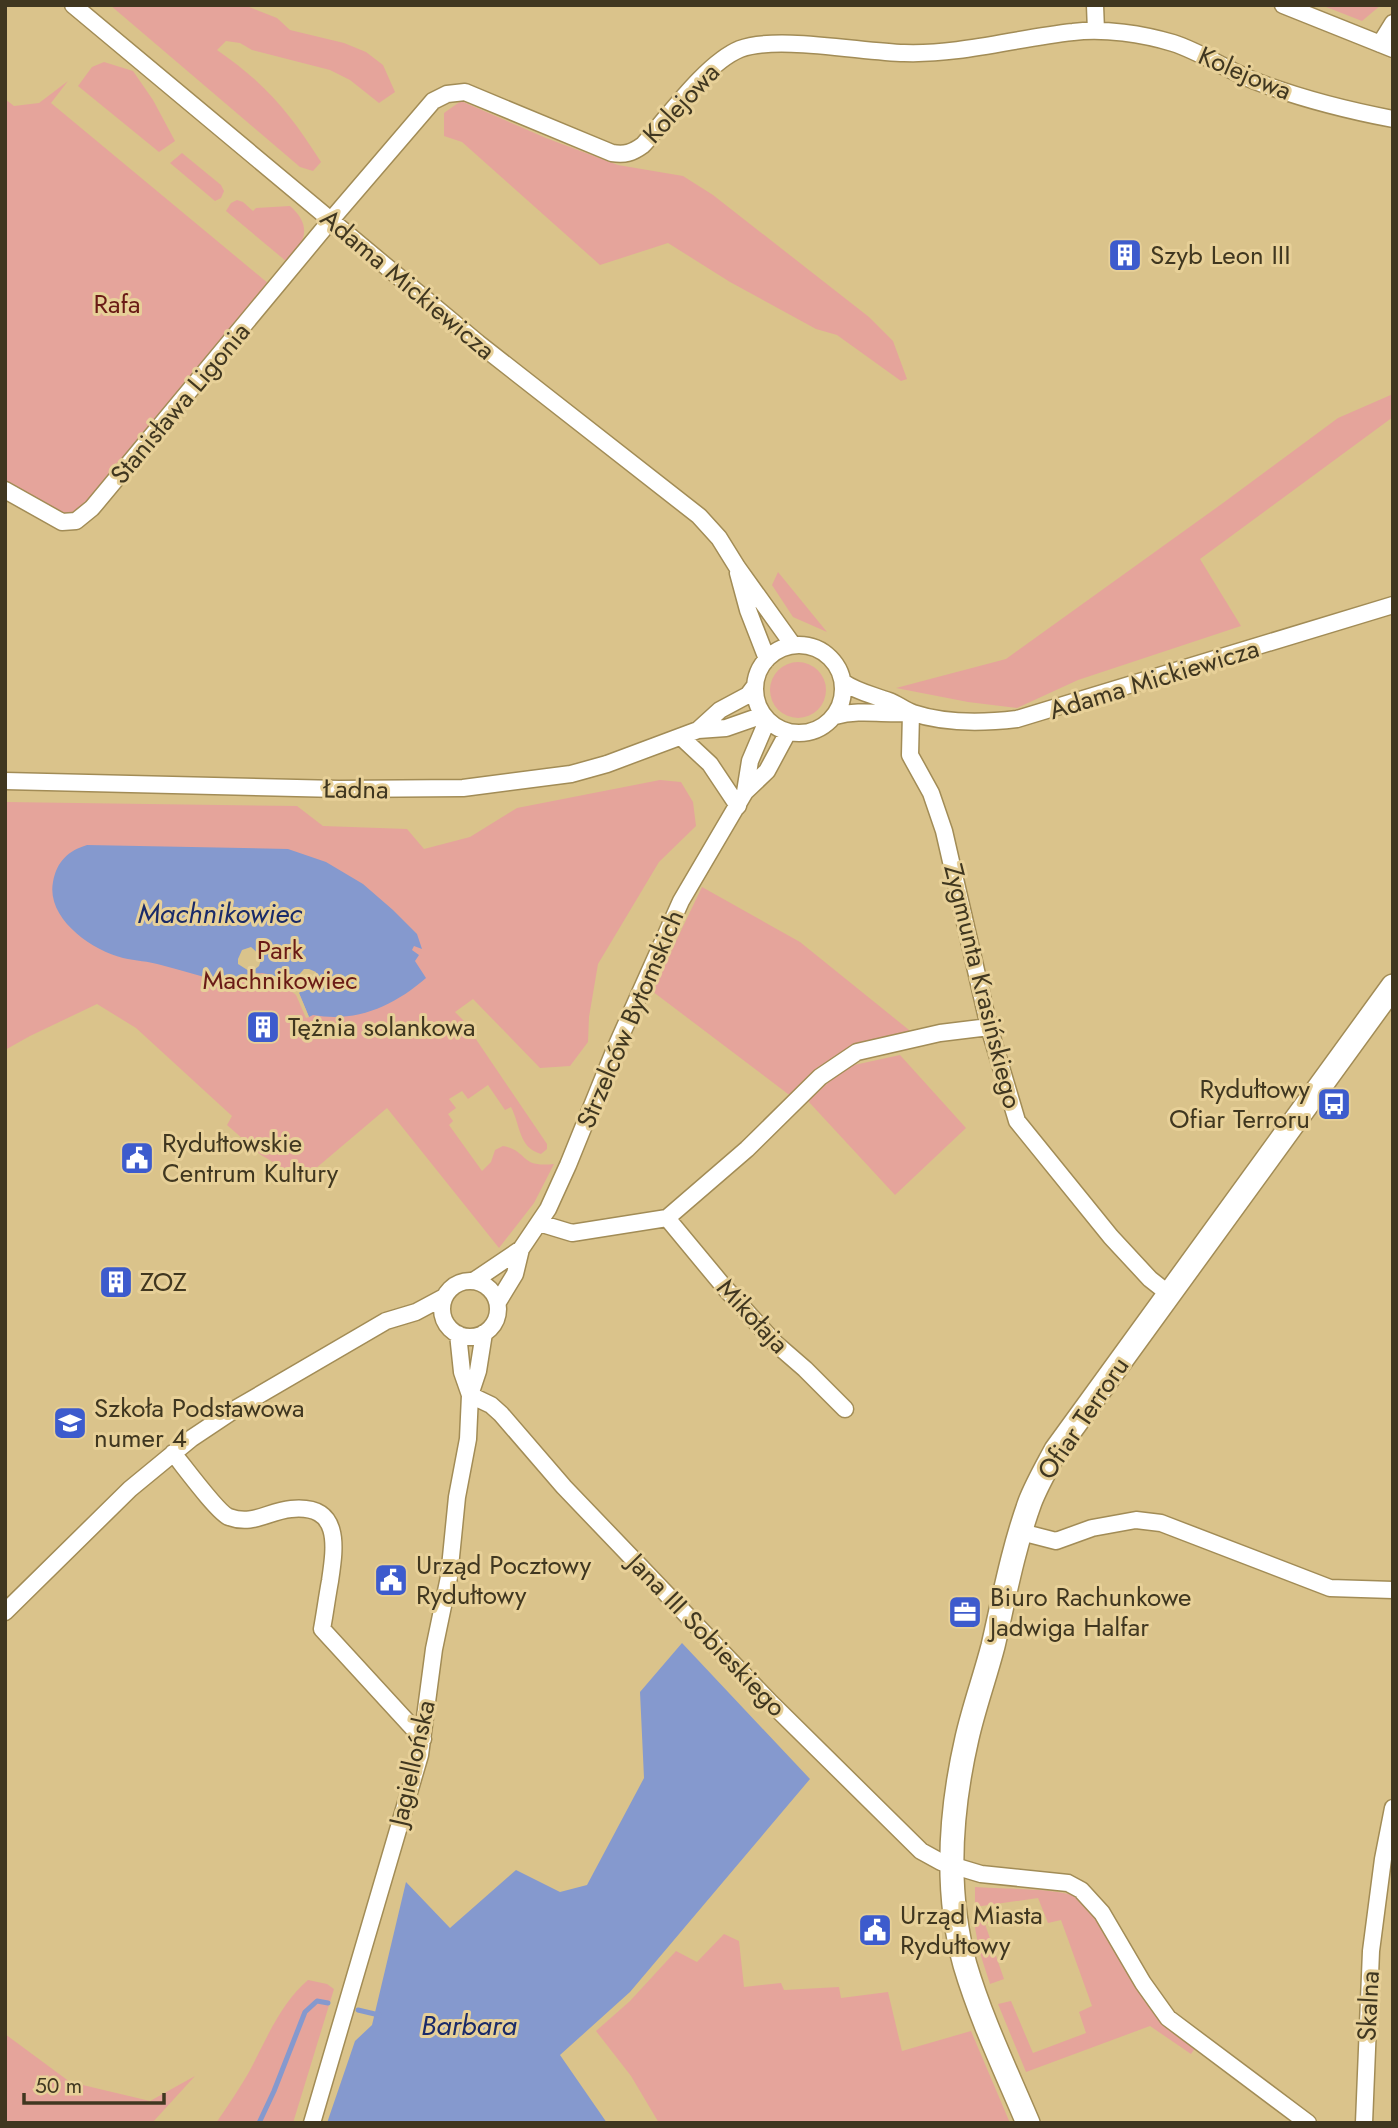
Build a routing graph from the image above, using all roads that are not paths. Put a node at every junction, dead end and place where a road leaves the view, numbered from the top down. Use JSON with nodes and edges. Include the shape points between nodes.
{"nodes":[{"id":1,"x":73,"y":5,"type":"edge"},
{"id":2,"x":1095,"y":5,"type":"edge"},
{"id":3,"x":1283,"y":5,"type":"edge"},
{"id":4,"x":1393,"y":23,"type":"edge"},
{"id":5,"x":1096,"y":31,"type":"junction"},
{"id":6,"x":1386,"y":47,"type":"edge"},
{"id":7,"x":1393,"y":118,"type":"edge"},
{"id":8,"x":331,"y":220,"type":"junction"},
{"id":9,"x":5,"y":490,"type":"edge"},
{"id":10,"x":737,"y":567,"type":"junction"},
{"id":11,"x":1393,"y":605,"type":"edge"},
{"id":12,"x":793,"y":645,"type":"junction"},
{"id":13,"x":767,"y":659,"type":"junction"},
{"id":14,"x":843,"y":682,"type":"junction"},
{"id":15,"x":754,"y":687,"type":"junction"},
{"id":16,"x":911,"y":713,"type":"junction"},
{"id":17,"x":835,"y":716,"type":"junction"},
{"id":18,"x":765,"y":718,"type":"junction"},
{"id":19,"x":698,"y":730,"type":"junction"},
{"id":20,"x":788,"y":732,"type":"junction"},
{"id":21,"x":681,"y":737,"type":"junction"},
{"id":22,"x":5,"y":781,"type":"edge"},
{"id":23,"x":742,"y":799,"type":"junction"},
{"id":24,"x":1393,"y":986,"type":"edge"},
{"id":25,"x":989,"y":1027,"type":"junction"},
{"id":26,"x":667,"y":1218,"type":"junction"},
{"id":27,"x":539,"y":1223,"type":"junction"},
{"id":28,"x":521,"y":1249,"type":"junction"},
{"id":29,"x":475,"y":1280,"type":"junction"},
{"id":30,"x":1169,"y":1294,"type":"junction"},
{"id":31,"x":444,"y":1297,"type":"junction"},
{"id":32,"x":498,"y":1302,"type":"junction"},
{"id":33,"x":416,"y":1312,"type":"junction"},
{"id":34,"x":444,"y":1321,"type":"junction"},
{"id":35,"x":484,"y":1333,"type":"junction"},
{"id":36,"x":458,"y":1334,"type":"junction"},
{"id":37,"x":470,"y":1395,"type":"junction"},
{"id":38,"x":845,"y":1409,"type":"dead end"},
{"id":39,"x":173,"y":1453,"type":"junction"},
{"id":40,"x":1021,"y":1532,"type":"junction"},
{"id":41,"x":1393,"y":1590,"type":"edge"},
{"id":42,"x":5,"y":1612,"type":"edge"},
{"id":43,"x":423,"y":1739,"type":"junction"},
{"id":44,"x":1393,"y":1808,"type":"edge"},
{"id":45,"x":952,"y":1866,"type":"junction"},
{"id":46,"x":312,"y":2123,"type":"edge"},
{"id":47,"x":1028,"y":2123,"type":"edge"},
{"id":48,"x":1308,"y":2123,"type":"edge"},
{"id":49,"x":1364,"y":2123,"type":"edge"}],
"edges":[{"from":1,"to":8,"type":"street","name":"Adama Mickiewicza"},
{"from":2,"to":5,"type":"street"},
{"from":3,"to":6,"type":"street"},
{"from":4,"to":6,"type":"street"},
{"from":5,"to":7,"type":"street","name":"Kolejowa","via":[[1173,43],[1309,100]]},
{"from":5,"to":8,"type":"street","name":"Kolejowa","via":[[949,52],[777,44],[742,48],[712,68],[643,145],[621,155],[465,92],[447,94],[433,101]]},
{"from":8,"to":9,"type":"street","name":"Stanisława Ligonia","via":[[92,509],[76,521],[62,522]]},
{"from":8,"to":10,"type":"street","name":"Adama Mickiewicza","via":[[478,343],[699,516]]},
{"from":10,"to":12,"type":"street","name":"Adama Mickiewicza"},
{"from":10,"to":13,"type":"street","name":"Adama Mickiewicza"},
{"from":11,"to":16,"type":"street","name":"Adama Mickiewicza","via":[[1017,719],[972,722]]},
{"from":12,"to":13,"type":"street"},
{"from":12,"to":14,"type":"street","via":[[823,652],[836,664]]},
{"from":13,"to":15,"type":"street"},
{"from":14,"to":16,"type":"street","name":"Adama Mickiewicza"},
{"from":14,"to":17,"type":"street"},
{"from":15,"to":18,"type":"street"},
{"from":15,"to":19,"type":"street","name":"Ładna"},
{"from":16,"to":17,"type":"street","name":"Adama Mickiewicza"},
{"from":16,"to":25,"type":"street","name":"Zygmunta Krasińskiego","via":[[911,755],[944,831]]},
{"from":17,"to":20,"type":"street","via":[[817,730]]},
{"from":18,"to":19,"type":"street","name":"Ładna","via":[[726,729]]},
{"from":18,"to":20,"type":"street"},
{"from":18,"to":23,"type":"street","name":"Strzelców Bytomskich"},
{"from":19,"to":21,"type":"street","name":"Ładna"},
{"from":20,"to":23,"type":"street","name":"Strzelców Bytomskich","via":[[767,771]]},
{"from":21,"to":22,"type":"street","name":"Ładna","via":[[571,774],[463,788]]},
{"from":21,"to":23,"type":"street"},
{"from":23,"to":27,"type":"street","name":"Strzelców Bytomskich","via":[[681,901]]},
{"from":24,"to":30,"type":"street","name":"Ofiar Terroru"},
{"from":25,"to":26,"type":"street","via":[[940,1032],[857,1052],[820,1077]]},
{"from":25,"to":30,"type":"street","name":"Zygmunta Krasińskiego","via":[[1017,1121],[1111,1237]]},
{"from":26,"to":27,"type":"street","via":[[572,1233]]},
{"from":26,"to":38,"type":"street","name":"Mikołaja","via":[[775,1343]]},
{"from":27,"to":28,"type":"street","name":"Strzelców Bytomskich"},
{"from":28,"to":29,"type":"street"},
{"from":28,"to":32,"type":"street","via":[[515,1274]]},
{"from":29,"to":31,"type":"street","via":[[461,1282]]},
{"from":29,"to":32,"type":"street","via":[[489,1288]]},
{"from":30,"to":40,"type":"street","name":"Ofiar Terroru","via":[[1056,1450]]},
{"from":31,"to":33,"type":"street"},
{"from":31,"to":34,"type":"street"},
{"from":32,"to":35,"type":"street","via":[[498,1316]]},
{"from":33,"to":34,"type":"street"},
{"from":33,"to":39,"type":"street","via":[[386,1321],[300,1370]]},
{"from":34,"to":36,"type":"street"},
{"from":35,"to":36,"type":"street"},
{"from":35,"to":37,"type":"street"},
{"from":36,"to":37,"type":"street"},
{"from":37,"to":43,"type":"street","name":"Jagiellońska","via":[[468,1438]]},
{"from":37,"to":45,"type":"street","name":"Jana III Sobieskiego","via":[[501,1414],[582,1507],[902,1833],[930,1857]]},
{"from":39,"to":42,"type":"street","via":[[78,1538]]},
{"from":39,"to":43,"type":"street","via":[[226,1516],[247,1522],[291,1509],[312,1511],[327,1519],[335,1547],[322,1629]]},
{"from":40,"to":41,"type":"street","via":[[1056,1541],[1136,1520],[1161,1523],[1330,1588]]},
{"from":40,"to":45,"type":"street","name":"Ofiar Terroru","via":[[967,1738]]},
{"from":43,"to":46,"type":"street","name":"Jagiellońska"},
{"from":44,"to":49,"type":"street","name":"Skalna","via":[[1371,1951]]},
{"from":45,"to":47,"type":"street","name":"Ofiar Terroru","via":[[965,1964]]},
{"from":45,"to":48,"type":"street","name":"Jana III Sobieskiego","via":[[981,1874],[1068,1883],[1082,1890],[1102,1913],[1168,2018]]}]}
